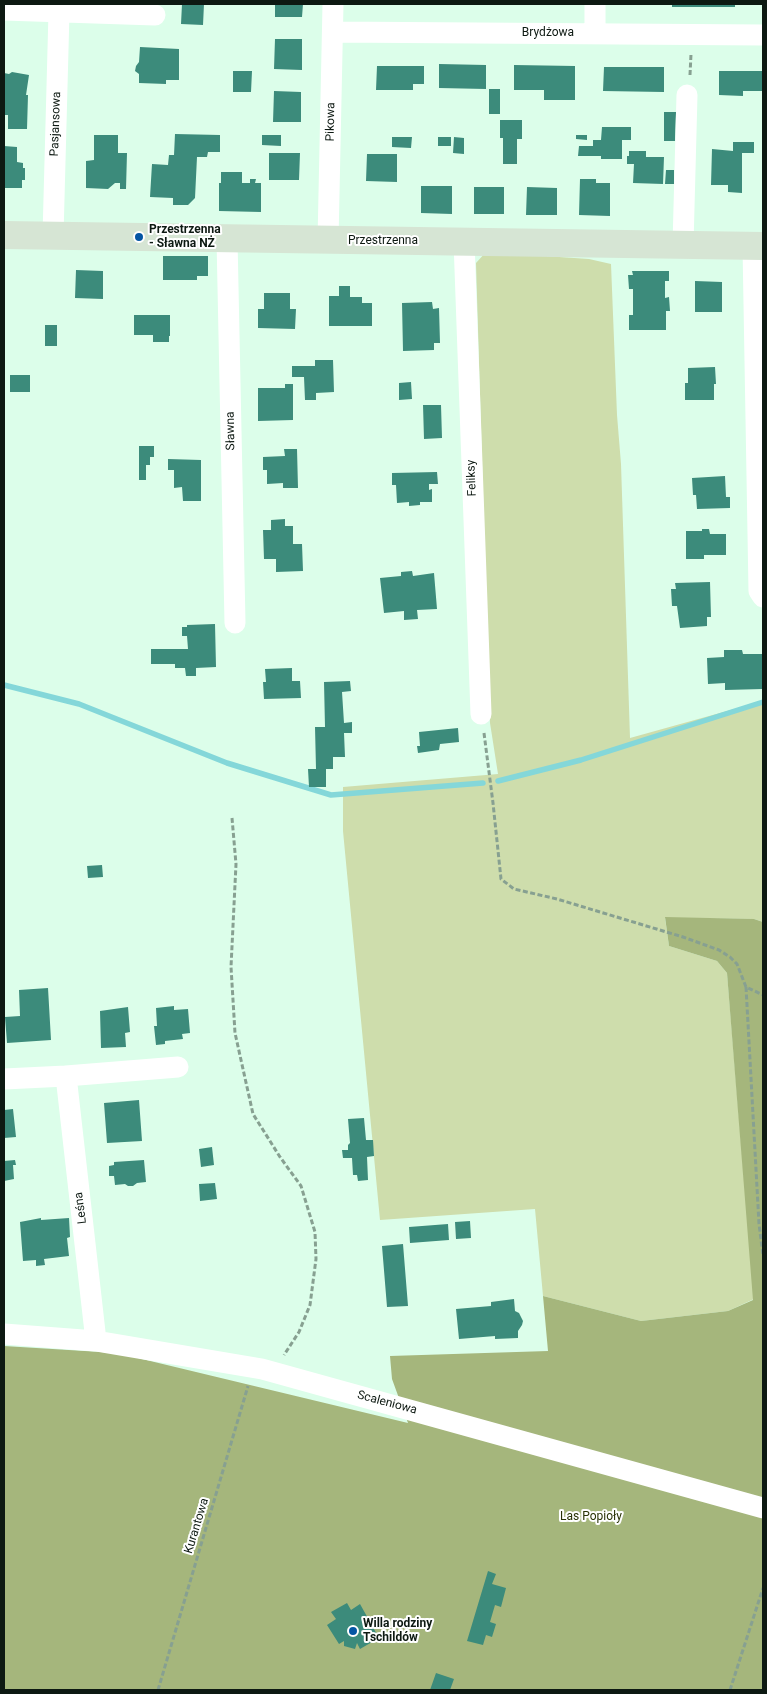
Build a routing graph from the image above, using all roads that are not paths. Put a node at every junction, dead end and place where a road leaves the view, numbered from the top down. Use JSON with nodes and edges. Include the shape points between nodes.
{"nodes":[{"id":1,"x":333,"y":4,"type":"edge"},
{"id":2,"x":595,"y":4,"type":"edge"},
{"id":3,"x":4,"y":10,"type":"edge"},
{"id":4,"x":59,"y":12,"type":"junction"},
{"id":5,"x":155,"y":15,"type":"dead end"},
{"id":6,"x":333,"y":32,"type":"junction"},
{"id":7,"x":595,"y":33,"type":"junction"},
{"id":8,"x":763,"y":35,"type":"edge"},
{"id":9,"x":687,"y":96,"type":"road end"},
{"id":10,"x":4,"y":235,"type":"edge"},
{"id":11,"x":53,"y":236,"type":"junction"},
{"id":12,"x":226,"y":239,"type":"junction"},
{"id":13,"x":328,"y":240,"type":"junction"},
{"id":14,"x":464,"y":241,"type":"junction"},
{"id":15,"x":683,"y":245,"type":"junction"},
{"id":16,"x":758,"y":246,"type":"edge"},
{"id":17,"x":763,"y":597,"type":"edge"},
{"id":18,"x":235,"y":623,"type":"dead end"},
{"id":19,"x":481,"y":714,"type":"road end"},
{"id":20,"x":178,"y":1067,"type":"dead end"},
{"id":21,"x":66,"y":1076,"type":"junction"},
{"id":22,"x":4,"y":1079,"type":"edge"},
{"id":23,"x":4,"y":1334,"type":"edge"},
{"id":24,"x":96,"y":1341,"type":"junction"},
{"id":25,"x":763,"y":1508,"type":"edge"}],
"edges":[{"from":1,"to":6,"type":"street","name":"Pikowa"},
{"from":2,"to":7,"type":"street"},
{"from":3,"to":4,"type":"street"},
{"from":4,"to":5,"type":"street"},
{"from":4,"to":11,"type":"street","name":"Pasjansowa"},
{"from":6,"to":7,"type":"street","name":"Brydżowa"},
{"from":6,"to":13,"type":"street","name":"Pikowa"},
{"from":7,"to":8,"type":"street","name":"Brydżowa"},
{"from":9,"to":15,"type":"street"},
{"from":10,"to":11,"type":"street","name":"Przestrzenna"},
{"from":11,"to":12,"type":"street","name":"Przestrzenna"},
{"from":12,"to":13,"type":"street","name":"Przestrzenna"},
{"from":12,"to":18,"type":"street","name":"Sławna"},
{"from":13,"to":14,"type":"street","name":"Przestrzenna"},
{"from":14,"to":15,"type":"street","name":"Przestrzenna"},
{"from":14,"to":19,"type":"street","name":"Feliksy"},
{"from":15,"to":16,"type":"street","name":"Przestrzenna"},
{"from":16,"to":17,"type":"street","via":[[759,591]]},
{"from":20,"to":21,"type":"street"},
{"from":21,"to":22,"type":"street"},
{"from":21,"to":24,"type":"street","name":"Leśna"},
{"from":23,"to":24,"type":"street","name":"Scaleniowa"},
{"from":24,"to":25,"type":"street","name":"Scaleniowa","via":[[260,1369]]}]}
